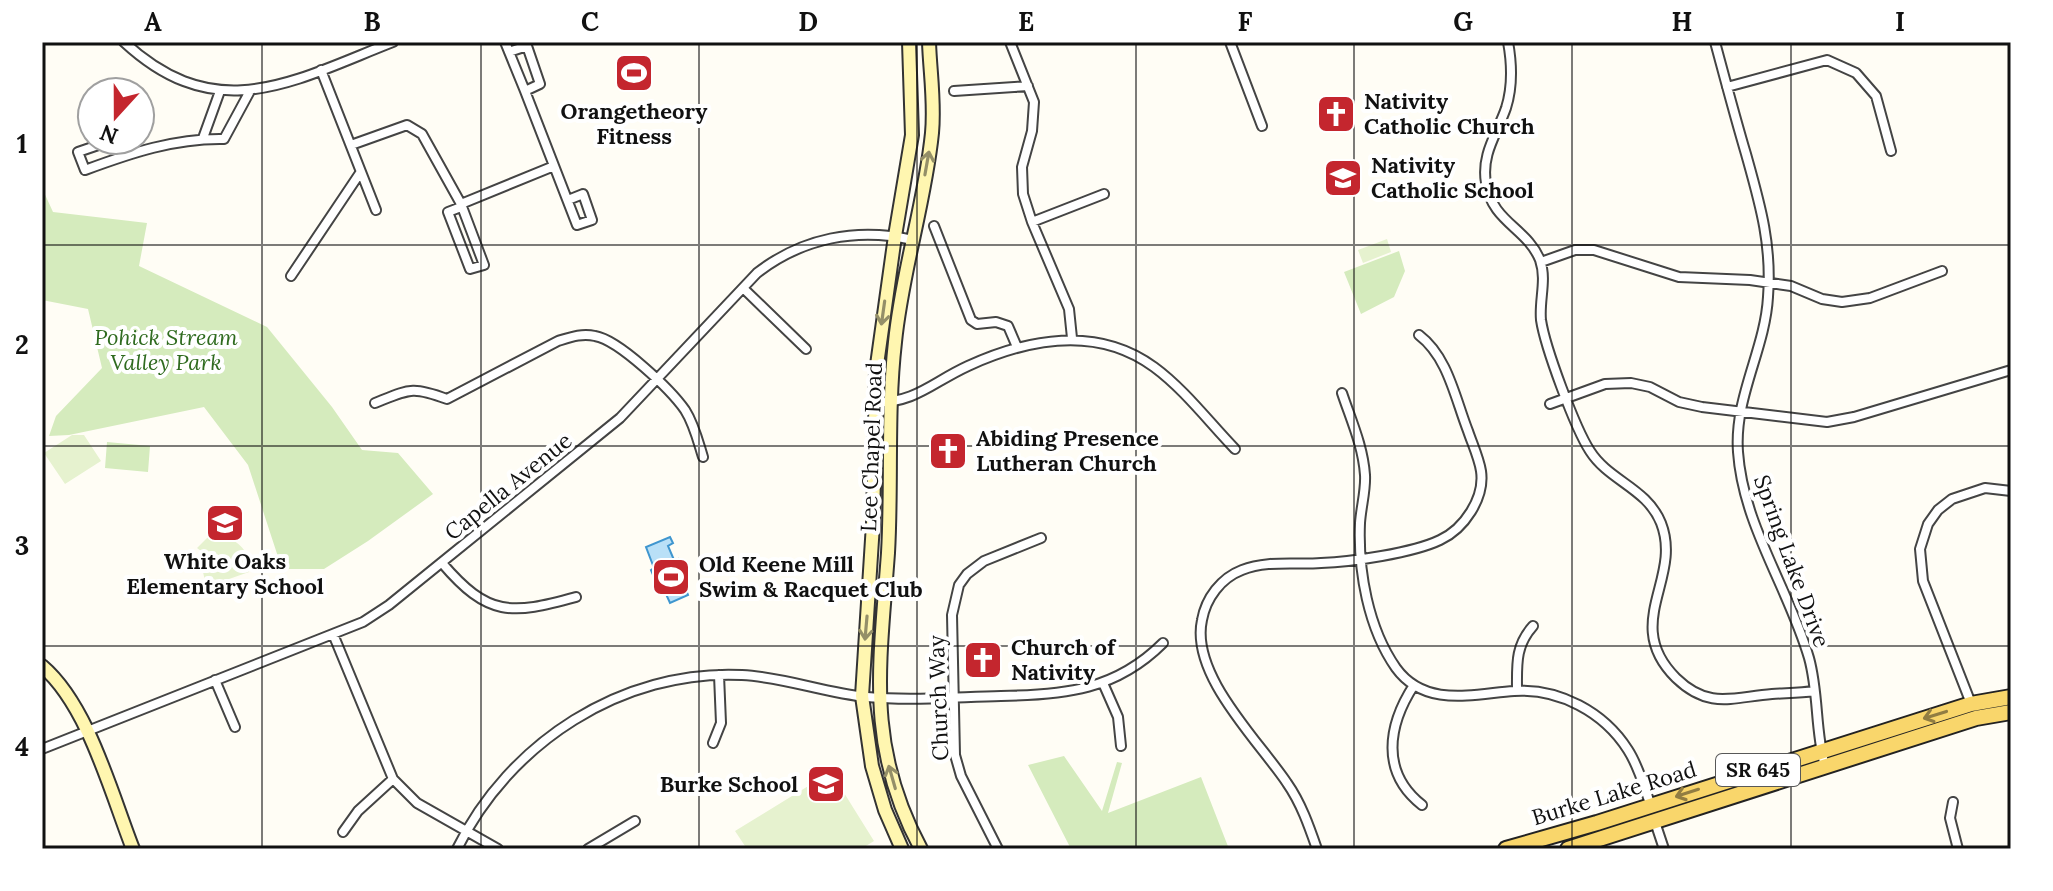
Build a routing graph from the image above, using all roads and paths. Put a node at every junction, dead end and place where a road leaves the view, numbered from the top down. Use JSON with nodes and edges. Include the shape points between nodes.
{"nodes":[{"id":1,"x":124,"y":42,"type":"edge"},
{"id":2,"x":393,"y":42,"type":"edge"},
{"id":3,"x":505,"y":42,"type":"edge"},
{"id":4,"x":909,"y":42,"type":"edge"},
{"id":5,"x":929,"y":42,"type":"edge"},
{"id":6,"x":1010,"y":42,"type":"edge"},
{"id":7,"x":1230,"y":42,"type":"edge"},
{"id":8,"x":1508,"y":42,"type":"edge"},
{"id":9,"x":1715,"y":42,"type":"edge"},
{"id":10,"x":509,"y":52,"type":"junction"},
{"id":11,"x":321,"y":70,"type":"junction"},
{"id":12,"x":1028,"y":86,"type":"junction"},
{"id":13,"x":1727,"y":87,"type":"junction"},
{"id":14,"x":220,"y":91,"type":"junction"},
{"id":15,"x":250,"y":91,"type":"junction"},
{"id":16,"x":525,"y":91,"type":"junction"},
{"id":17,"x":954,"y":91,"type":"dead end"},
{"id":18,"x":1262,"y":126,"type":"dead end"},
{"id":19,"x":203,"y":138,"type":"junction"},
{"id":20,"x":351,"y":145,"type":"junction"},
{"id":21,"x":156,"y":146,"type":"edge"},
{"id":22,"x":1891,"y":151,"type":"dead end"},
{"id":23,"x":80,"y":156,"type":"edge"},
{"id":24,"x":122,"y":156,"type":"edge"},
{"id":25,"x":554,"y":166,"type":"junction"},
{"id":26,"x":360,"y":173,"type":"junction"},
{"id":27,"x":1104,"y":194,"type":"dead end"},
{"id":28,"x":568,"y":200,"type":"dead end"},
{"id":29,"x":461,"y":206,"type":"junction"},
{"id":30,"x":376,"y":210,"type":"dead end"},
{"id":31,"x":1032,"y":222,"type":"junction"},
{"id":32,"x":934,"y":226,"type":"dead end"},
{"id":33,"x":895,"y":236,"type":"junction"},
{"id":34,"x":913,"y":240,"type":"junction"},
{"id":35,"x":1541,"y":262,"type":"junction"},
{"id":36,"x":1942,"y":271,"type":"dead end"},
{"id":37,"x":291,"y":276,"type":"dead end"},
{"id":38,"x":1769,"y":283,"type":"junction"},
{"id":39,"x":743,"y":288,"type":"junction"},
{"id":40,"x":1419,"y":335,"type":"dead end"},
{"id":41,"x":1072,"y":338,"type":"junction"},
{"id":42,"x":1017,"y":347,"type":"junction"},
{"id":43,"x":806,"y":349,"type":"dead end"},
{"id":44,"x":2011,"y":370,"type":"edge"},
{"id":45,"x":656,"y":380,"type":"junction"},
{"id":46,"x":1342,"y":393,"type":"dead end"},
{"id":47,"x":1567,"y":398,"type":"junction"},
{"id":48,"x":375,"y":403,"type":"dead end"},
{"id":49,"x":874,"y":403,"type":"junction"},
{"id":50,"x":890,"y":403,"type":"junction"},
{"id":51,"x":1550,"y":404,"type":"dead end"},
{"id":52,"x":1741,"y":413,"type":"junction"},
{"id":53,"x":1235,"y":449,"type":"dead end"},
{"id":54,"x":703,"y":457,"type":"dead end"},
{"id":55,"x":2011,"y":491,"type":"edge"},
{"id":56,"x":1041,"y":538,"type":"dead end"},
{"id":57,"x":1360,"y":559,"type":"junction"},
{"id":58,"x":442,"y":563,"type":"junction"},
{"id":59,"x":576,"y":597,"type":"dead end"},
{"id":60,"x":1533,"y":626,"type":"dead end"},
{"id":61,"x":333,"y":634,"type":"junction"},
{"id":62,"x":1163,"y":643,"type":"dead end"},
{"id":63,"x":42,"y":666,"type":"edge"},
{"id":64,"x":719,"y":675,"type":"junction"},
{"id":65,"x":215,"y":680,"type":"junction"},
{"id":66,"x":1103,"y":683,"type":"junction"},
{"id":67,"x":1414,"y":685,"type":"junction"},
{"id":68,"x":1517,"y":691,"type":"junction"},
{"id":69,"x":1814,"y":691,"type":"junction"},
{"id":70,"x":862,"y":696,"type":"junction"},
{"id":71,"x":954,"y":697,"type":"junction"},
{"id":72,"x":2011,"y":697,"type":"edge"},
{"id":73,"x":878,"y":698,"type":"junction"},
{"id":74,"x":1974,"y":711,"type":"junction"},
{"id":75,"x":2011,"y":712,"type":"edge"},
{"id":76,"x":235,"y":727,"type":"dead end"},
{"id":77,"x":86,"y":729,"type":"junction"},
{"id":78,"x":713,"y":743,"type":"dead end"},
{"id":79,"x":1121,"y":746,"type":"dead end"},
{"id":80,"x":42,"y":749,"type":"edge"},
{"id":81,"x":1821,"y":751,"type":"junction"},
{"id":82,"x":1825,"y":766,"type":"junction"},
{"id":83,"x":393,"y":779,"type":"junction"},
{"id":84,"x":1953,"y":802,"type":"dead end"},
{"id":85,"x":1422,"y":805,"type":"dead end"},
{"id":86,"x":1650,"y":806,"type":"junction"},
{"id":87,"x":635,"y":821,"type":"dead end"},
{"id":88,"x":1655,"y":822,"type":"junction"},
{"id":89,"x":466,"y":830,"type":"junction"},
{"id":90,"x":343,"y":832,"type":"dead end"},
{"id":91,"x":133,"y":849,"type":"edge"},
{"id":92,"x":457,"y":849,"type":"edge"},
{"id":93,"x":498,"y":849,"type":"edge"},
{"id":94,"x":588,"y":849,"type":"edge"},
{"id":95,"x":902,"y":849,"type":"edge"},
{"id":96,"x":921,"y":849,"type":"edge"},
{"id":97,"x":998,"y":849,"type":"edge"},
{"id":98,"x":1317,"y":849,"type":"edge"},
{"id":99,"x":1506,"y":849,"type":"edge"},
{"id":100,"x":1568,"y":849,"type":"edge"},
{"id":101,"x":1664,"y":849,"type":"edge"},
{"id":102,"x":1958,"y":849,"type":"edge"}],
"edges":[{"from":1,"to":14,"type":"street","via":[[168,74]]},
{"from":2,"to":11,"type":"street"},
{"from":3,"to":10,"type":"street"},
{"from":4,"to":33,"type":"main road","name":"Lee Chapel Road","via":[[912,135]]},
{"from":34,"to":5,"type":"main road","name":"Lee Chapel Road","one_way":true,"via":[[932,136]]},
{"from":6,"to":12,"type":"street"},
{"from":7,"to":18,"type":"street"},
{"from":8,"to":35,"type":"street","via":[[1509,95],[1487,152],[1486,185],[1498,214],[1531,244]]},
{"from":9,"to":13,"type":"street","name":"Spring Lake Drive"},
{"from":10,"to":16,"type":"street"},
{"from":10,"to":16,"type":"street","via":[[527,46],[540,84]]},
{"from":11,"to":15,"type":"street"},
{"from":11,"to":20,"type":"street"},
{"from":12,"to":17,"type":"street"},
{"from":12,"to":31,"type":"street","via":[[1034,102],[1032,131],[1021,185]]},
{"from":13,"to":22,"type":"street","via":[[1827,60],[1856,73],[1876,96]]},
{"from":13,"to":38,"type":"street","name":"Spring Lake Drive","via":[[1765,225]]},
{"from":14,"to":15,"type":"street"},
{"from":14,"to":19,"type":"street"},
{"from":15,"to":19,"type":"street","via":[[224,139]]},
{"from":16,"to":25,"type":"street"},
{"from":19,"to":21,"type":"street"},
{"from":20,"to":26,"type":"street"},
{"from":20,"to":29,"type":"street","via":[[407,125],[414,128]]},
{"from":23,"to":24,"type":"street","via":[[85,170]]},
{"from":25,"to":28,"type":"street"},
{"from":25,"to":29,"type":"street"},
{"from":26,"to":30,"type":"street"},
{"from":26,"to":37,"type":"street"},
{"from":27,"to":31,"type":"street"},
{"from":29,"to":29,"type":"street","via":[[448,212],[470,269],[484,265]]},
{"from":31,"to":41,"type":"street","via":[[1069,309]]},
{"from":32,"to":42,"type":"street","via":[[971,320],[1008,326]]},
{"from":33,"to":34,"type":"street","name":"Capella Avenue"},
{"from":33,"to":39,"type":"street","name":"Capella Avenue","via":[[846,236],[811,243],[772,262]]},
{"from":33,"to":49,"type":"main road","name":"Lee Chapel Road","one_way":true},
{"from":34,"to":50,"type":"main road","name":"Lee Chapel Road","via":[[897,321]]},
{"from":35,"to":38,"type":"street","via":[[1575,250],[1594,250],[1679,277]]},
{"from":35,"to":47,"type":"street","via":[[1542,329]]},
{"from":36,"to":38,"type":"street","via":[[1849,302]]},
{"from":38,"to":52,"type":"street","name":"Spring Lake Drive"},
{"from":39,"to":43,"type":"street"},
{"from":39,"to":45,"type":"street","name":"Capella Avenue"},
{"from":40,"to":57,"type":"street","via":[[1438,354],[1475,450],[1479,493],[1456,531],[1439,541]]},
{"from":41,"to":42,"type":"street"},
{"from":41,"to":53,"type":"street","via":[[1119,349],[1152,365]]},
{"from":42,"to":50,"type":"street","via":[[951,374],[911,399]]},
{"from":44,"to":52,"type":"street","via":[[1841,421]]},
{"from":45,"to":48,"type":"street","via":[[612,342],[577,334],[447,399],[421,390]]},
{"from":45,"to":54,"type":"street","via":[[685,411]]},
{"from":45,"to":58,"type":"street","name":"Capella Avenue","via":[[620,418]]},
{"from":46,"to":57,"type":"street","via":[[1360,443],[1365,477]]},
{"from":47,"to":51,"type":"street"},
{"from":47,"to":52,"type":"street","via":[[1605,384],[1631,383],[1686,404]]},
{"from":47,"to":69,"type":"street","via":[[1593,455],[1643,496],[1662,524],[1666,559],[1652,625],[1657,650],[1670,672],[1693,691],[1722,700]]},
{"from":49,"to":50,"type":"street"},
{"from":49,"to":70,"type":"main road","name":"Lee Chapel Road","one_way":true},
{"from":50,"to":73,"type":"main road","name":"Lee Chapel Road"},
{"from":52,"to":69,"type":"street","name":"Spring Lake Drive","via":[[1738,450],[1744,489],[1808,656]]},
{"from":55,"to":74,"type":"street","via":[[1985,488],[1952,499],[1928,524],[1920,549],[1923,581]]},
{"from":56,"to":71,"type":"street","name":"Church Way","via":[[984,561],[959,585],[952,615]]},
{"from":57,"to":67,"type":"street","via":[[1373,622],[1395,667]]},
{"from":57,"to":98,"type":"street","via":[[1240,570],[1222,582],[1201,622],[1202,645],[1215,681],[1235,717],[1299,802]]},
{"from":58,"to":59,"type":"street","via":[[470,593],[509,609],[534,609]]},
{"from":58,"to":61,"type":"street","name":"Capella Avenue","via":[[372,617]]},
{"from":60,"to":68,"type":"street","via":[[1518,650]]},
{"from":61,"to":65,"type":"street","name":"Capella Avenue"},
{"from":61,"to":83,"type":"street"},
{"from":62,"to":66,"type":"street","via":[[1133,668]]},
{"from":63,"to":77,"type":"main road","via":[[72,701]]},
{"from":64,"to":70,"type":"street","via":[[769,677]]},
{"from":64,"to":78,"type":"street","via":[[721,723]]},
{"from":64,"to":89,"type":"street","via":[[645,688],[573,720],[509,771]]},
{"from":65,"to":76,"type":"street"},
{"from":65,"to":77,"type":"street","name":"Capella Avenue"},
{"from":66,"to":71,"type":"street","via":[[1050,696]]},
{"from":66,"to":79,"type":"street","via":[[1118,717]]},
{"from":67,"to":68,"type":"street","via":[[1457,697]]},
{"from":67,"to":85,"type":"street","via":[[1395,721],[1392,744],[1403,785]]},
{"from":68,"to":86,"type":"street","via":[[1564,699],[1606,724],[1633,760]]},
{"from":69,"to":81,"type":"street","name":"Spring Lake Drive"},
{"from":70,"to":73,"type":"street"},
{"from":70,"to":95,"type":"main road","name":"Lee Chapel Road","via":[[872,766]]},
{"from":71,"to":73,"type":"street"},
{"from":71,"to":97,"type":"street","name":"Church Way","via":[[957,764]]},
{"from":72,"to":74,"type":"main road","name":"Burke Lake Road","number":"SR 645"},
{"from":96,"to":73,"type":"main road","name":"Lee Chapel Road","one_way":true,"via":[[891,777]]},
{"from":74,"to":75,"type":"main road","name":"Burke Lake Road","number":"SR 645"},
{"from":74,"to":81,"type":"main road","name":"Burke Lake Road","number":"SR 645","one_way":true},
{"from":74,"to":82,"type":"main road","name":"Burke Lake Road","number":"SR 645"},
{"from":77,"to":80,"type":"street","name":"Capella Avenue"},
{"from":77,"to":91,"type":"main road"},
{"from":81,"to":82,"type":"street","name":"Spring Lake Drive"},
{"from":81,"to":86,"type":"main road","name":"Burke Lake Road","number":"SR 645","one_way":true},
{"from":82,"to":88,"type":"main road","name":"Burke Lake Road","number":"SR 645"},
{"from":83,"to":89,"type":"street","via":[[417,803]]},
{"from":83,"to":90,"type":"street"},
{"from":84,"to":102,"type":"street","via":[[1950,818]]},
{"from":86,"to":88,"type":"street"},
{"from":86,"to":99,"type":"main road","name":"Burke Lake Road","number":"SR 645"},
{"from":87,"to":94,"type":"street"},
{"from":88,"to":100,"type":"main road","name":"Burke Lake Road","number":"SR 645"},
{"from":88,"to":101,"type":"street"},
{"from":89,"to":92,"type":"street"},
{"from":89,"to":93,"type":"street"}]}
